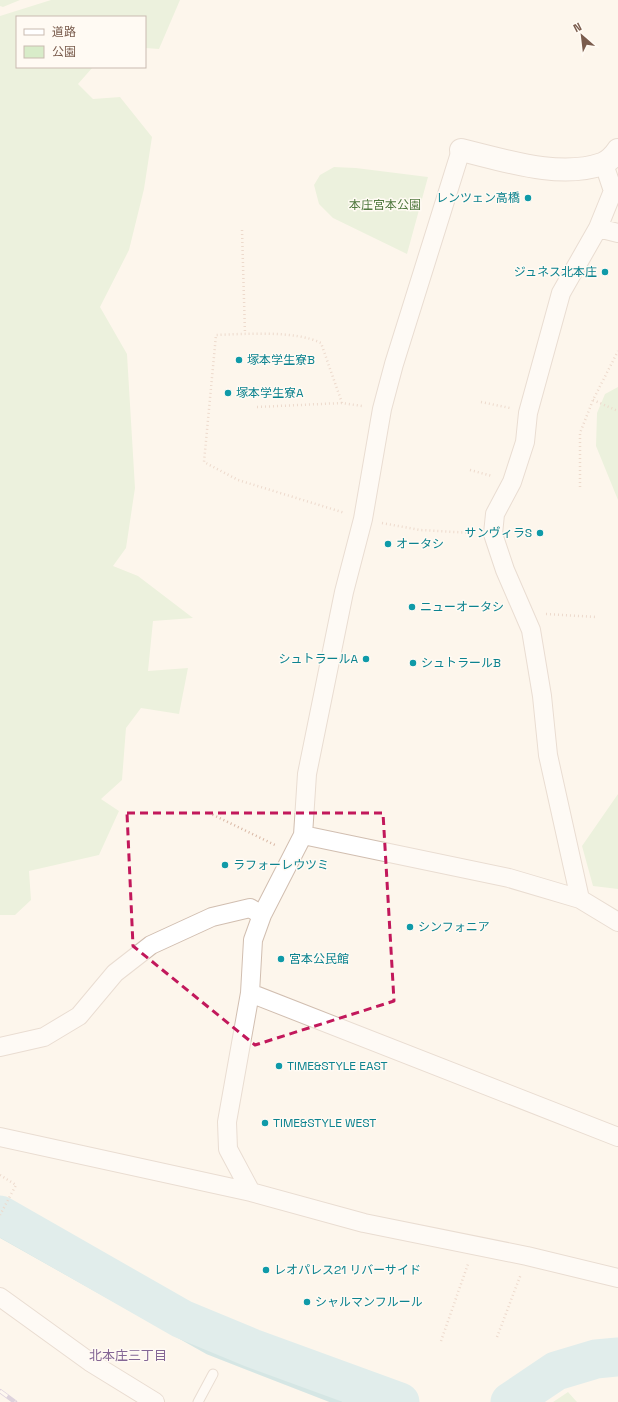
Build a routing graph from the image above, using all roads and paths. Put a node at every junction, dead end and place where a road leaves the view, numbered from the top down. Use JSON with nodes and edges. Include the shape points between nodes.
{"nodes":[{"id":1,"x":461,"y":150,"type":"joint"},
{"id":2,"x":611,"y":157,"type":"edge"},
{"id":3,"x":598,"y":228,"type":"junction"},
{"id":4,"x":242,"y":230,"type":"dead end"},
{"id":5,"x":618,"y":233,"type":"edge"},
{"id":6,"x":245,"y":334,"type":"junction"},
{"id":7,"x":618,"y":351,"type":"edge"},
{"id":8,"x":592,"y":400,"type":"junction"},
{"id":9,"x":481,"y":402,"type":"dead end"},
{"id":10,"x":342,"y":403,"type":"junction"},
{"id":11,"x":257,"y":407,"type":"dead end"},
{"id":12,"x":382,"y":409,"type":"junction"},
{"id":13,"x":618,"y":411,"type":"edge"},
{"id":14,"x":528,"y":413,"type":"junction"},
{"id":15,"x":580,"y":487,"type":"dead end"},
{"id":16,"x":363,"y":519,"type":"junction"},
{"id":17,"x":494,"y":534,"type":"junction"},
{"id":18,"x":522,"y":612,"type":"junction"},
{"id":19,"x":597,"y":617,"type":"dead end"},
{"id":20,"x":209,"y":813,"type":"dead end"},
{"id":21,"x":303,"y":835,"type":"junction"},
{"id":22,"x":293,"y":854,"type":"junction"},
{"id":23,"x":580,"y":899,"type":"junction"},
{"id":24,"x":262,"y":915,"type":"junction"},
{"id":25,"x":618,"y":922,"type":"edge"},
{"id":26,"x":250,"y":993,"type":"junction"},
{"id":27,"x":0,"y":1047,"type":"edge"},
{"id":28,"x":618,"y":1136,"type":"edge"},
{"id":29,"x":0,"y":1137,"type":"edge"},
{"id":30,"x":0,"y":1175,"type":"edge"},
{"id":31,"x":251,"y":1192,"type":"junction"},
{"id":32,"x":0,"y":1215,"type":"edge"},
{"id":33,"x":474,"y":1245,"type":"junction"},
{"id":34,"x":527,"y":1256,"type":"junction"},
{"id":35,"x":618,"y":1278,"type":"edge"},
{"id":36,"x":0,"y":1297,"type":"edge"},
{"id":37,"x":497,"y":1337,"type":"dead end"},
{"id":38,"x":441,"y":1341,"type":"dead end"},
{"id":39,"x":213,"y":1374,"type":"dead end"},
{"id":40,"x":155,"y":1402,"type":"edge"},
{"id":41,"x":198,"y":1402,"type":"edge"}],
"edges":[{"from":1,"to":2,"type":"street","via":[[536,168],[575,170]]},
{"from":1,"to":12,"type":"street"},
{"from":2,"to":3,"type":"street","via":[[614,191]]},
{"from":3,"to":5,"type":"street"},
{"from":3,"to":14,"type":"street","via":[[562,293]]},
{"from":4,"to":6,"type":"path"},
{"from":6,"to":10,"type":"path","via":[[309,337],[321,342]]},
{"from":6,"to":16,"type":"path","via":[[216,335],[204,462],[238,480]]},
{"from":7,"to":8,"type":"path"},
{"from":8,"to":13,"type":"path"},
{"from":8,"to":15,"type":"path","via":[[580,433]]},
{"from":9,"to":14,"type":"path"},
{"from":10,"to":11,"type":"path"},
{"from":10,"to":12,"type":"path"},
{"from":12,"to":16,"type":"street"},
{"from":14,"to":17,"type":"street","via":[[525,442],[512,482],[496,514]]},
{"from":16,"to":17,"type":"path","via":[[420,530]]},
{"from":16,"to":21,"type":"street","via":[[344,592],[307,774]]},
{"from":17,"to":18,"type":"street"},
{"from":18,"to":19,"type":"path"},
{"from":18,"to":23,"type":"street","via":[[531,630],[542,696],[548,755]]},
{"from":20,"to":22,"type":"path"},
{"from":21,"to":22,"type":"street"},
{"from":21,"to":23,"type":"street","via":[[509,878]]},
{"from":22,"to":24,"type":"street"},
{"from":23,"to":25,"type":"street"},
{"from":24,"to":26,"type":"street","via":[[253,940]]},
{"from":24,"to":27,"type":"street","via":[[250,908],[212,917],[151,945],[115,973],[79,1016],[44,1037]]},
{"from":26,"to":28,"type":"street"},
{"from":26,"to":31,"type":"street","via":[[227,1122],[228,1149]]},
{"from":29,"to":31,"type":"street"},
{"from":30,"to":32,"type":"path","via":[[16,1185]]},
{"from":31,"to":33,"type":"street","via":[[364,1223]]},
{"from":33,"to":34,"type":"street"},
{"from":33,"to":38,"type":"path"},
{"from":34,"to":35,"type":"street"},
{"from":34,"to":37,"type":"path"},
{"from":36,"to":40,"type":"street","via":[[90,1362]]},
{"from":39,"to":41,"type":"lane"}]}
